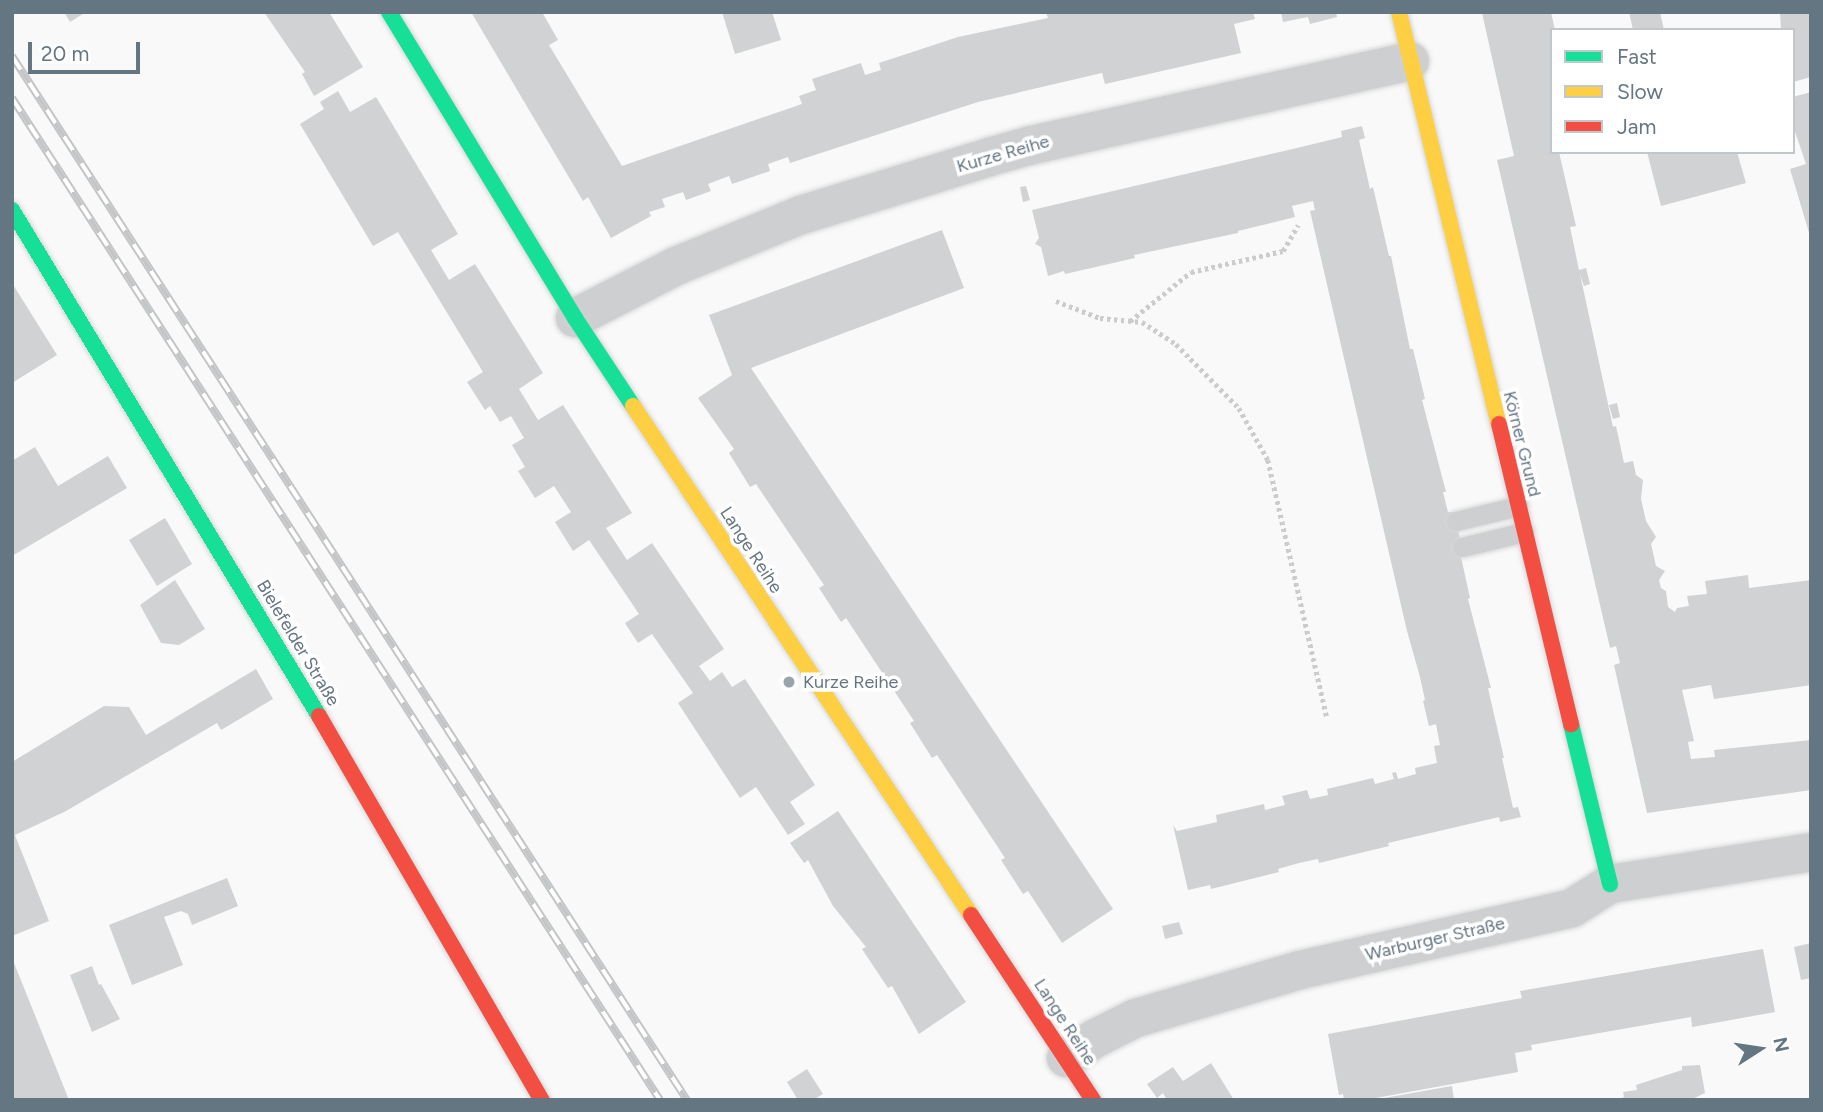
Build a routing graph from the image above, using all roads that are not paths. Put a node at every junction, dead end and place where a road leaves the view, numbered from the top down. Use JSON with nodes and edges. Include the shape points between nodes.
{"nodes":[{"id":1,"x":389,"y":12,"type":"edge"},
{"id":2,"x":1399,"y":12,"type":"edge"},
{"id":3,"x":1410,"y":61,"type":"junction"},
{"id":4,"x":12,"y":210,"type":"edge"},
{"id":5,"x":575,"y":317,"type":"junction"},
{"id":6,"x":1518,"y":506,"type":"junction"},
{"id":7,"x":1456,"y":521,"type":"dead end"},
{"id":8,"x":1524,"y":532,"type":"junction"},
{"id":9,"x":1462,"y":547,"type":"dead end"},
{"id":10,"x":1811,"y":852,"type":"edge"},
{"id":11,"x":1609,"y":884,"type":"junction"},
{"id":12,"x":1066,"y":1058,"type":"junction"},
{"id":13,"x":542,"y":1100,"type":"edge"},
{"id":14,"x":1093,"y":1100,"type":"edge"}],
"edges":[{"from":1,"to":5,"type":"street","name":"Lange Reihe"},
{"from":2,"to":3,"type":"street","name":"Körner Grund"},
{"from":3,"to":5,"type":"street","name":"Kurze Reihe","via":[[989,157],[802,215],[676,266]]},
{"from":3,"to":6,"type":"street","name":"Körner Grund"},
{"from":4,"to":13,"type":"street","name":"Bielefelder Straße","via":[[269,631]]},
{"from":5,"to":12,"type":"street","name":"Lange Reihe"},
{"from":6,"to":7,"type":"lane"},
{"from":6,"to":8,"type":"street","name":"Körner Grund"},
{"from":8,"to":9,"type":"lane"},
{"from":8,"to":11,"type":"street","name":"Körner Grund"},
{"from":10,"to":11,"type":"street","name":"Warburger Straße"},
{"from":11,"to":12,"type":"street","name":"Warburger Straße","via":[[1573,908],[1300,970],[1136,1018]]},
{"from":12,"to":14,"type":"street","name":"Lange Reihe"}]}
